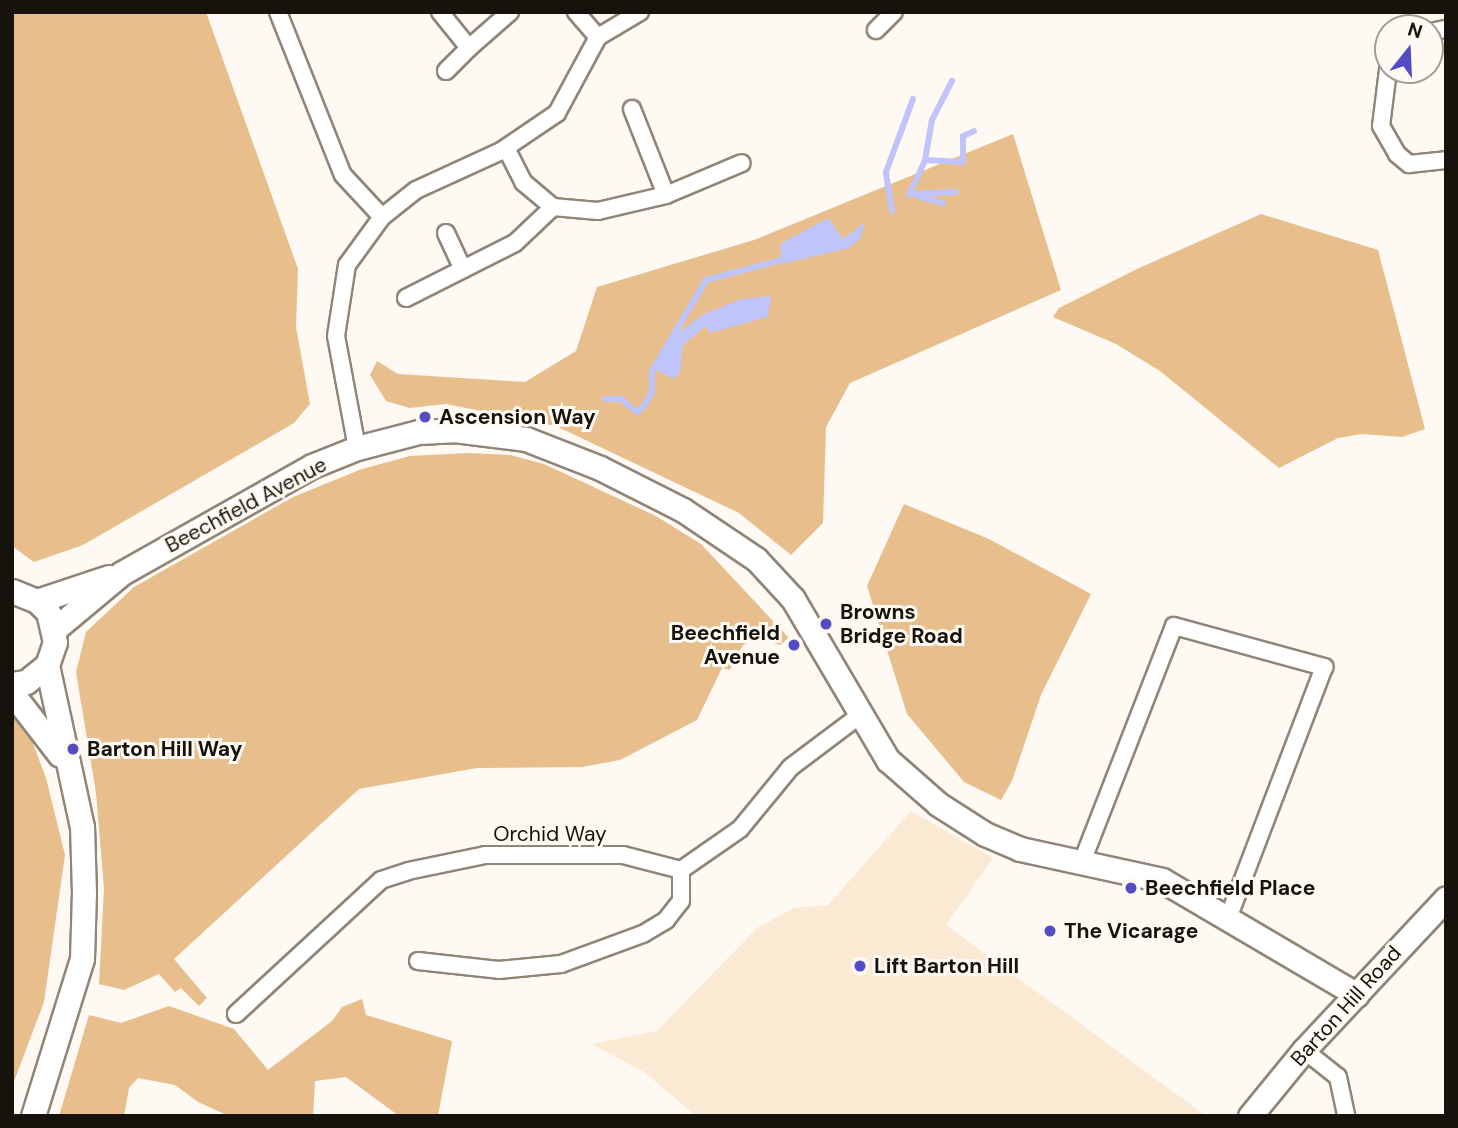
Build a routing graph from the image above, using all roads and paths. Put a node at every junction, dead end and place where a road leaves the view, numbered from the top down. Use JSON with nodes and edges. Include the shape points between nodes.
{"nodes":[{"id":1,"x":278,"y":12,"type":"edge"},
{"id":2,"x":440,"y":12,"type":"edge"},
{"id":3,"x":510,"y":12,"type":"edge"},
{"id":4,"x":576,"y":12,"type":"edge"},
{"id":5,"x":640,"y":12,"type":"edge"},
{"id":6,"x":894,"y":12,"type":"edge"},
{"id":7,"x":876,"y":30,"type":"dead end"},
{"id":8,"x":598,"y":37,"type":"junction"},
{"id":9,"x":469,"y":48,"type":"junction"},
{"id":10,"x":446,"y":71,"type":"dead end"},
{"id":11,"x":1386,"y":84,"type":"edge"},
{"id":12,"x":632,"y":109,"type":"dead end"},
{"id":13,"x":506,"y":148,"type":"junction"},
{"id":14,"x":1446,"y":160,"type":"edge"},
{"id":15,"x":741,"y":163,"type":"dead end"},
{"id":16,"x":666,"y":195,"type":"junction"},
{"id":17,"x":554,"y":207,"type":"junction"},
{"id":18,"x":382,"y":217,"type":"junction"},
{"id":19,"x":446,"y":233,"type":"dead end"},
{"id":20,"x":463,"y":269,"type":"junction"},
{"id":21,"x":406,"y":298,"type":"dead end"},
{"id":22,"x":357,"y":448,"type":"junction"},
{"id":23,"x":122,"y":573,"type":"junction"},
{"id":24,"x":12,"y":591,"type":"edge"},
{"id":25,"x":37,"y":601,"type":"junction"},
{"id":26,"x":55,"y":629,"type":"junction"},
{"id":27,"x":47,"y":666,"type":"junction"},
{"id":28,"x":12,"y":684,"type":"edge"},
{"id":29,"x":12,"y":693,"type":"edge"},
{"id":30,"x":859,"y":716,"type":"junction"},
{"id":31,"x":68,"y":767,"type":"junction"},
{"id":32,"x":1082,"y":862,"type":"junction"},
{"id":33,"x":681,"y":870,"type":"junction"},
{"id":34,"x":1446,"y":898,"type":"edge"},
{"id":35,"x":1229,"y":916,"type":"junction"},
{"id":36,"x":418,"y":961,"type":"dead end"},
{"id":37,"x":1357,"y":995,"type":"junction"},
{"id":38,"x":236,"y":1014,"type":"dead end"},
{"id":39,"x":1304,"y":1050,"type":"junction"},
{"id":40,"x":33,"y":1116,"type":"edge"},
{"id":41,"x":1250,"y":1116,"type":"edge"},
{"id":42,"x":1346,"y":1116,"type":"edge"}],
"edges":[{"from":1,"to":18,"type":"street","via":[[343,175]]},
{"from":2,"to":9,"type":"street"},
{"from":3,"to":9,"type":"street"},
{"from":4,"to":8,"type":"street"},
{"from":5,"to":8,"type":"street"},
{"from":6,"to":7,"type":"street"},
{"from":8,"to":13,"type":"street","via":[[557,113]]},
{"from":9,"to":10,"type":"street"},
{"from":11,"to":14,"type":"street","via":[[1381,126],[1397,154],[1409,164]]},
{"from":12,"to":16,"type":"street"},
{"from":13,"to":17,"type":"street","via":[[523,182]]},
{"from":13,"to":18,"type":"street","via":[[416,190]]},
{"from":15,"to":16,"type":"street"},
{"from":16,"to":17,"type":"street","via":[[623,209]]},
{"from":17,"to":20,"type":"street","via":[[515,243]]},
{"from":18,"to":22,"type":"street","via":[[347,265],[336,336]]},
{"from":19,"to":20,"type":"street"},
{"from":20,"to":21,"type":"street"},
{"from":22,"to":23,"type":"street","name":"Beechfield Avenue","via":[[312,466]]},
{"from":22,"to":30,"type":"street","name":"Beechfield Avenue","via":[[418,432],[454,430],[513,437],[559,450],[683,510],[735,542],[793,599]]},
{"from":23,"to":25,"type":"street","name":"Beechfield Avenue"},
{"from":23,"to":26,"type":"street","name":"Beechfield Avenue"},
{"from":24,"to":25,"type":"street"},
{"from":25,"to":26,"type":"street"},
{"from":26,"to":27,"type":"street"},
{"from":27,"to":28,"type":"street","via":[[26,682]]},
{"from":27,"to":31,"type":"street"},
{"from":29,"to":31,"type":"street"},
{"from":30,"to":32,"type":"street","name":"Beechfield Avenue","via":[[888,760],[938,804],[985,834],[1020,849]]},
{"from":30,"to":33,"type":"street","via":[[791,767],[740,830]]},
{"from":31,"to":40,"type":"street","via":[[82,827],[82,959]]},
{"from":32,"to":35,"type":"street","name":"Beechfield Avenue","via":[[1162,880]]},
{"from":32,"to":35,"type":"street","via":[[1174,626],[1324,667]]},
{"from":33,"to":36,"type":"street","via":[[681,901],[666,920],[643,934],[561,964],[499,970]]},
{"from":33,"to":38,"type":"street","name":"Orchid Way","via":[[623,855],[485,855],[408,871],[381,880]]},
{"from":34,"to":37,"type":"street","name":"Barton Hill Road"},
{"from":35,"to":37,"type":"street","name":"Beechfield Avenue"},
{"from":37,"to":39,"type":"street","name":"Barton Hill Road"},
{"from":39,"to":41,"type":"street","name":"Barton Hill Road"},
{"from":39,"to":42,"type":"street","via":[[1338,1077]]}]}
